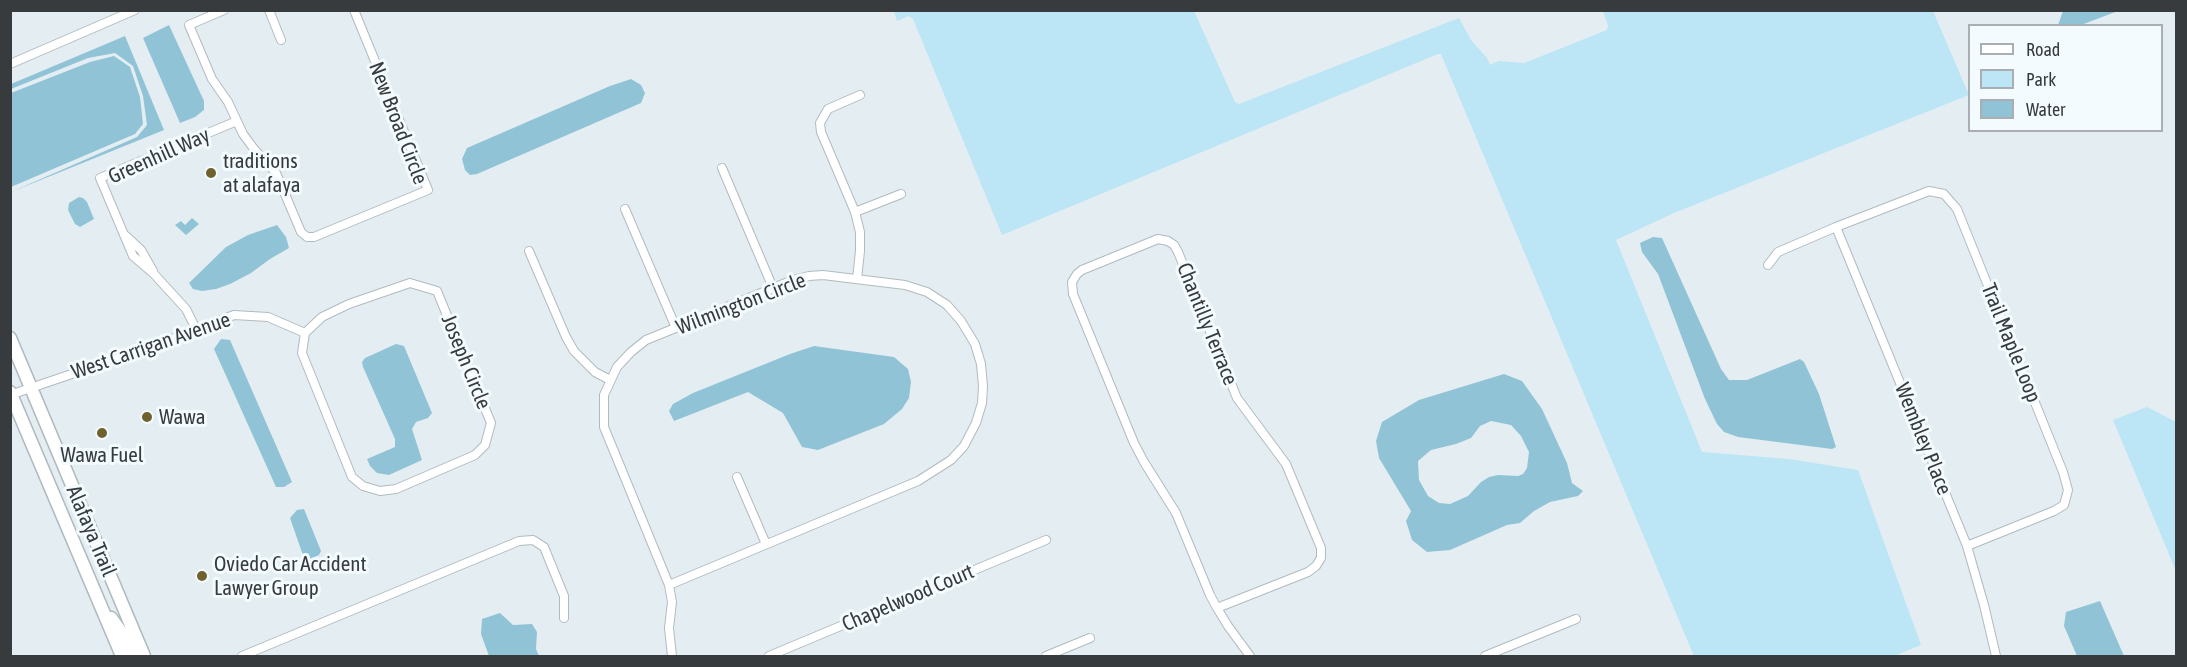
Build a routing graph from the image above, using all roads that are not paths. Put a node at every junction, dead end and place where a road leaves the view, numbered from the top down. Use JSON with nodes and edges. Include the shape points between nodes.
{"nodes":[{"id":1,"x":135,"y":10,"type":"edge"},
{"id":2,"x":224,"y":10,"type":"edge"},
{"id":3,"x":268,"y":10,"type":"edge"},
{"id":4,"x":354,"y":10,"type":"edge"},
{"id":5,"x":281,"y":40,"type":"dead end"},
{"id":6,"x":10,"y":64,"type":"edge"},
{"id":7,"x":860,"y":95,"type":"dead end"},
{"id":8,"x":237,"y":121,"type":"junction"},
{"id":9,"x":722,"y":168,"type":"dead end"},
{"id":10,"x":901,"y":194,"type":"dead end"},
{"id":11,"x":626,"y":209,"type":"dead end"},
{"id":12,"x":855,"y":212,"type":"junction"},
{"id":13,"x":1836,"y":227,"type":"junction"},
{"id":14,"x":529,"y":250,"type":"dead end"},
{"id":15,"x":1768,"y":265,"type":"dead end"},
{"id":16,"x":857,"y":279,"type":"junction"},
{"id":17,"x":773,"y":288,"type":"junction"},
{"id":18,"x":196,"y":328,"type":"junction"},
{"id":19,"x":676,"y":328,"type":"junction"},
{"id":20,"x":305,"y":333,"type":"junction"},
{"id":21,"x":10,"y":338,"type":"edge"},
{"id":22,"x":610,"y":380,"type":"junction"},
{"id":23,"x":31,"y":387,"type":"junction"},
{"id":24,"x":11,"y":394,"type":"edge"},
{"id":25,"x":738,"y":477,"type":"dead end"},
{"id":26,"x":1047,"y":540,"type":"dead end"},
{"id":27,"x":766,"y":544,"type":"junction"},
{"id":28,"x":1966,"y":546,"type":"junction"},
{"id":29,"x":669,"y":585,"type":"junction"},
{"id":30,"x":98,"y":600,"type":"junction"},
{"id":31,"x":1217,"y":608,"type":"junction"},
{"id":32,"x":564,"y":618,"type":"dead end"},
{"id":33,"x":1576,"y":619,"type":"dead end"},
{"id":34,"x":1090,"y":638,"type":"dead end"},
{"id":35,"x":122,"y":657,"type":"edge"},
{"id":36,"x":133,"y":657,"type":"edge"},
{"id":37,"x":144,"y":657,"type":"edge"},
{"id":38,"x":242,"y":657,"type":"edge"},
{"id":39,"x":672,"y":657,"type":"edge"},
{"id":40,"x":770,"y":657,"type":"edge"},
{"id":41,"x":1046,"y":657,"type":"edge"},
{"id":42,"x":1250,"y":657,"type":"edge"},
{"id":43,"x":1485,"y":657,"type":"edge"},
{"id":44,"x":1996,"y":657,"type":"edge"}],
"edges":[{"from":1,"to":6,"type":"street"},
{"from":2,"to":8,"type":"street","name":"New Broad Circle","via":[[189,25],[212,79]]},
{"from":3,"to":5,"type":"street"},
{"from":4,"to":8,"type":"street","name":"New Broad Circle","via":[[428,190],[307,237],[301,232],[276,173],[254,149]]},
{"from":7,"to":12,"type":"street","via":[[828,109],[820,123]]},
{"from":8,"to":18,"type":"street","name":"Greenhill Way","via":[[100,178],[133,256],[186,309]]},
{"from":9,"to":17,"type":"street"},
{"from":10,"to":12,"type":"street"},
{"from":11,"to":19,"type":"street"},
{"from":12,"to":16,"type":"street","via":[[860,241]]},
{"from":13,"to":15,"type":"street","via":[[1778,252]]},
{"from":13,"to":28,"type":"street","name":"Wembley Place"},
{"from":13,"to":28,"type":"street","name":"Trail Maple Loop","via":[[1929,191],[1944,194],[1957,209],[1975,252],[2062,472],[2067,497],[2064,505],[2054,511]]},
{"from":14,"to":22,"type":"street","via":[[574,351],[595,372]]},
{"from":16,"to":17,"type":"street","name":"Wilmington Circle","via":[[809,276]]},
{"from":16,"to":27,"type":"street","name":"Wilmington Circle","via":[[927,292],[947,305],[961,321],[981,364],[982,403],[976,423],[964,446],[936,471]]},
{"from":17,"to":19,"type":"street","name":"Wilmington Circle"},
{"from":18,"to":20,"type":"street","name":"West Carrigan Avenue","via":[[234,315],[250,315],[268,317]]},
{"from":18,"to":23,"type":"street","name":"West Carrigan Avenue"},
{"from":19,"to":22,"type":"street","name":"Wilmington Circle","via":[[646,340],[617,367]]},
{"from":20,"to":20,"type":"street","name":"Joseph Circle","via":[[302,353],[352,477],[363,486],[380,491],[396,489],[461,462],[485,445],[491,423],[437,291],[410,283],[397,286],[322,317]]},
{"from":21,"to":23,"type":"main road","name":"Alafaya Trail"},
{"from":22,"to":29,"type":"street","name":"Wilmington Circle","via":[[604,395],[604,427]]},
{"from":23,"to":24,"type":"street","name":"West Carrigan Avenue"},
{"from":23,"to":37,"type":"main road","name":"Alafaya Trail"},
{"from":24,"to":30,"type":"main road","name":"Alafaya Trail"},
{"from":25,"to":27,"type":"street"},
{"from":26,"to":40,"type":"street","name":"Chapelwood Court"},
{"from":27,"to":29,"type":"street","name":"Wilmington Circle"},
{"from":28,"to":44,"type":"street","name":"Wembley Place"},
{"from":29,"to":39,"type":"street","name":"Wilmington Circle"},
{"from":30,"to":35,"type":"main road","name":"Alafaya Trail"},
{"from":30,"to":36,"type":"main road","via":[[126,639]]},
{"from":31,"to":31,"type":"street","name":"Chantilly Terrace","via":[[1176,513],[1134,443],[1073,294],[1072,282],[1082,270],[1158,239],[1168,241],[1178,252],[1238,398],[1286,464],[1321,548],[1321,558],[1308,572]]},
{"from":31,"to":42,"type":"street","name":"Chantilly Terrace"},
{"from":32,"to":38,"type":"street","via":[[564,596],[544,547],[533,540],[519,541]]},
{"from":33,"to":43,"type":"street"},
{"from":34,"to":41,"type":"street"}]}
